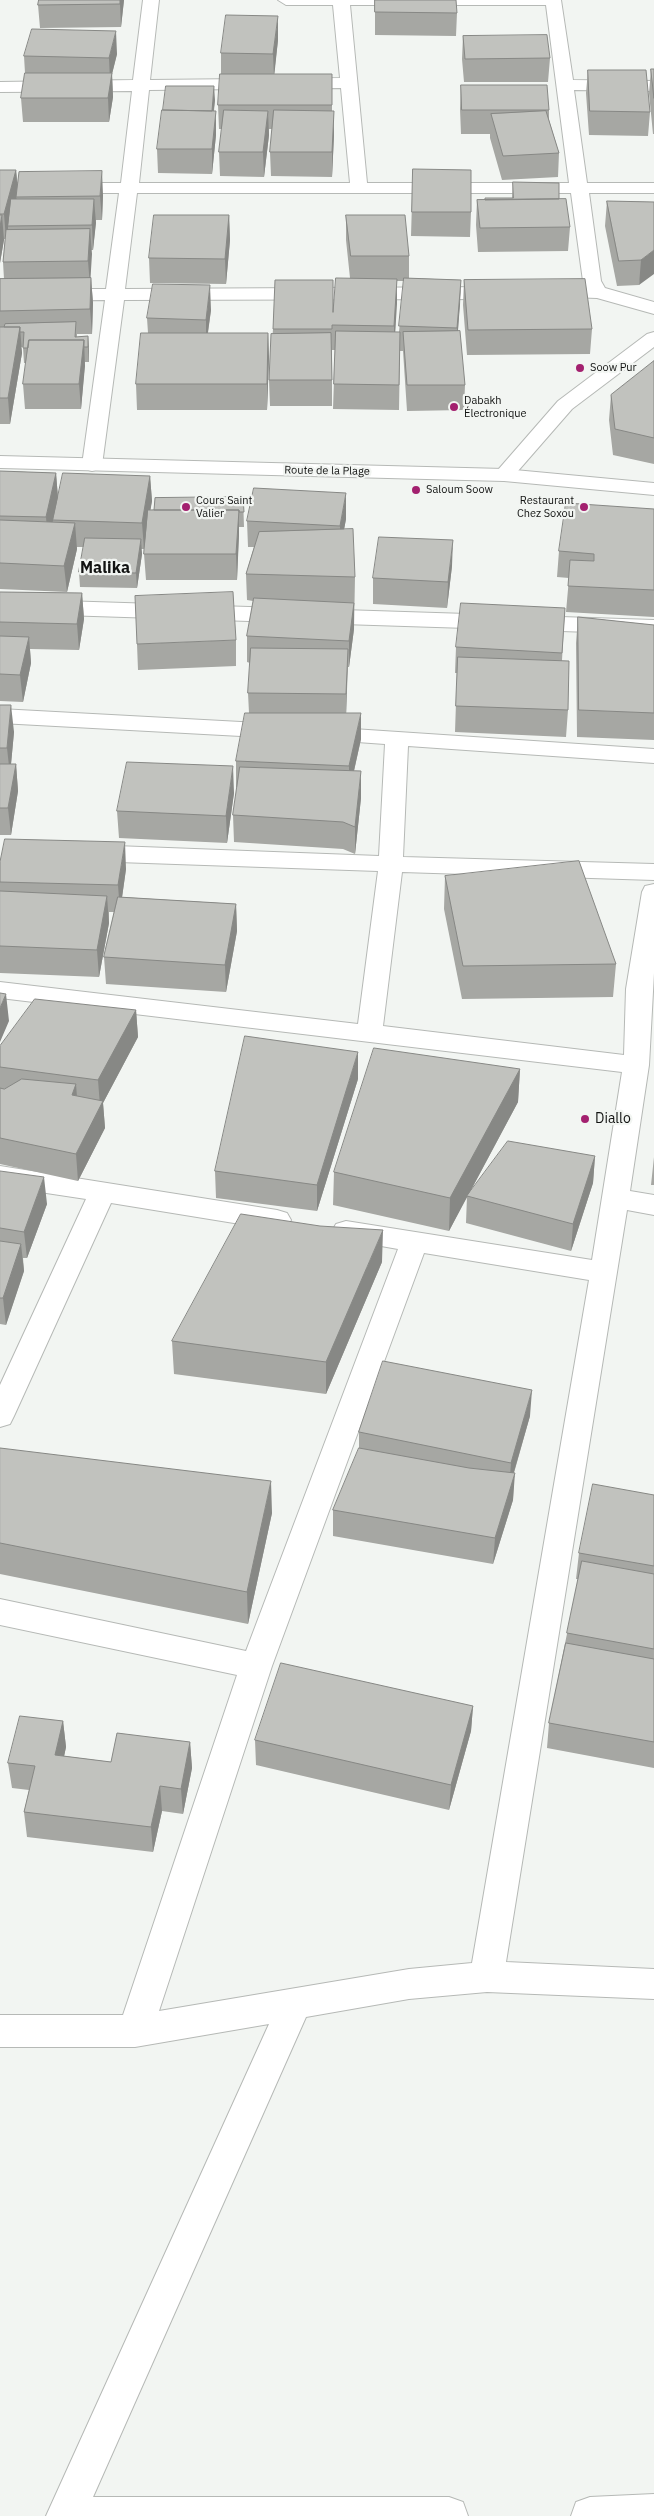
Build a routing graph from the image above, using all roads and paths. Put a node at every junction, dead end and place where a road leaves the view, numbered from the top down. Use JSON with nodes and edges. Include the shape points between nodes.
{"nodes":[{"id":1,"x":151,"y":0,"type":"edge"},
{"id":2,"x":286,"y":0,"type":"edge"},
{"id":3,"x":341,"y":0,"type":"edge"},
{"id":4,"x":553,"y":0,"type":"edge"},
{"id":5,"x":348,"y":83,"type":"junction"},
{"id":6,"x":565,"y":85,"type":"junction"},
{"id":7,"x":142,"y":86,"type":"junction"},
{"id":8,"x":654,"y":86,"type":"edge"},
{"id":9,"x":0,"y":87,"type":"edge"},
{"id":10,"x":0,"y":188,"type":"edge"},
{"id":11,"x":359,"y":188,"type":"junction"},
{"id":12,"x":580,"y":188,"type":"junction"},
{"id":13,"x":654,"y":188,"type":"edge"},
{"id":14,"x":129,"y":189,"type":"junction"},
{"id":15,"x":598,"y":292,"type":"junction"},
{"id":16,"x":0,"y":295,"type":"edge"},
{"id":17,"x":115,"y":296,"type":"junction"},
{"id":18,"x":654,"y":308,"type":"edge"},
{"id":19,"x":654,"y":338,"type":"edge"},
{"id":20,"x":0,"y":462,"type":"edge"},
{"id":21,"x":92,"y":465,"type":"junction"},
{"id":22,"x":504,"y":475,"type":"junction"},
{"id":23,"x":654,"y":489,"type":"edge"},
{"id":24,"x":0,"y":606,"type":"edge"},
{"id":25,"x":654,"y":627,"type":"edge"},
{"id":26,"x":0,"y":716,"type":"edge"},
{"id":27,"x":397,"y":738,"type":"junction"},
{"id":28,"x":654,"y":756,"type":"edge"},
{"id":29,"x":68,"y":853,"type":"edge"},
{"id":30,"x":391,"y":864,"type":"junction"},
{"id":31,"x":654,"y":872,"type":"edge"},
{"id":32,"x":654,"y":892,"type":"edge"},
{"id":33,"x":0,"y":990,"type":"edge"},
{"id":34,"x":646,"y":990,"type":"edge"},
{"id":35,"x":369,"y":1035,"type":"junction"},
{"id":36,"x":636,"y":1065,"type":"junction"},
{"id":37,"x":0,"y":1176,"type":"edge"},
{"id":38,"x":102,"y":1192,"type":"junction"},
{"id":39,"x":615,"y":1198,"type":"junction"},
{"id":40,"x":654,"y":1205,"type":"edge"},
{"id":41,"x":414,"y":1242,"type":"junction"},
{"id":42,"x":604,"y":1272,"type":"junction"},
{"id":43,"x":0,"y":1416,"type":"edge"},
{"id":44,"x":0,"y":1612,"type":"edge"},
{"id":45,"x":256,"y":1666,"type":"junction"},
{"id":46,"x":487,"y":1976,"type":"junction"},
{"id":47,"x":654,"y":1984,"type":"edge"},
{"id":48,"x":296,"y":2003,"type":"junction"},
{"id":49,"x":0,"y":2030,"type":"edge"},
{"id":50,"x":135,"y":2031,"type":"junction"},
{"id":51,"x":654,"y":2513,"type":"edge"},
{"id":52,"x":65,"y":2516,"type":"edge"},
{"id":53,"x":449,"y":2516,"type":"edge"},
{"id":54,"x":590,"y":2516,"type":"edge"}],
"edges":[{"from":1,"to":7,"type":"street"},
{"from":2,"to":3,"type":"street"},
{"from":3,"to":4,"type":"street"},
{"from":3,"to":5,"type":"street"},
{"from":4,"to":6,"type":"street"},
{"from":5,"to":7,"type":"street"},
{"from":5,"to":11,"type":"street"},
{"from":6,"to":8,"type":"street"},
{"from":6,"to":12,"type":"street"},
{"from":7,"to":9,"type":"street"},
{"from":7,"to":14,"type":"street"},
{"from":10,"to":14,"type":"street"},
{"from":11,"to":12,"type":"street"},
{"from":11,"to":14,"type":"street"},
{"from":12,"to":13,"type":"street"},
{"from":12,"to":15,"type":"street","via":[[592,281]]},
{"from":14,"to":17,"type":"street"},
{"from":15,"to":17,"type":"street"},
{"from":15,"to":18,"type":"street"},
{"from":16,"to":17,"type":"street"},
{"from":17,"to":21,"type":"street"},
{"from":19,"to":22,"type":"street","via":[[565,405]]},
{"from":20,"to":21,"type":"street","name":"Route de la Plage"},
{"from":21,"to":22,"type":"street","name":"Route de la Plage"},
{"from":22,"to":23,"type":"street","name":"Route de la Plage"},
{"from":24,"to":25,"type":"street"},
{"from":26,"to":27,"type":"street"},
{"from":27,"to":28,"type":"street"},
{"from":27,"to":30,"type":"street"},
{"from":29,"to":30,"type":"street"},
{"from":30,"to":31,"type":"street"},
{"from":30,"to":35,"type":"street"},
{"from":32,"to":34,"type":"street"},
{"from":33,"to":35,"type":"street"},
{"from":34,"to":36,"type":"street"},
{"from":35,"to":36,"type":"street"},
{"from":36,"to":39,"type":"street"},
{"from":37,"to":38,"type":"street"},
{"from":38,"to":41,"type":"street"},
{"from":38,"to":43,"type":"street"},
{"from":39,"to":40,"type":"street"},
{"from":39,"to":42,"type":"street"},
{"from":41,"to":42,"type":"street"},
{"from":41,"to":45,"type":"street"},
{"from":42,"to":46,"type":"street"},
{"from":44,"to":45,"type":"street"},
{"from":45,"to":50,"type":"street"},
{"from":46,"to":47,"type":"street"},
{"from":46,"to":48,"type":"street","via":[[408,1984]]},
{"from":48,"to":50,"type":"street"},
{"from":48,"to":52,"type":"street"},
{"from":49,"to":50,"type":"street"},
{"from":51,"to":54,"type":"street"},
{"from":52,"to":53,"type":"street"}]}
